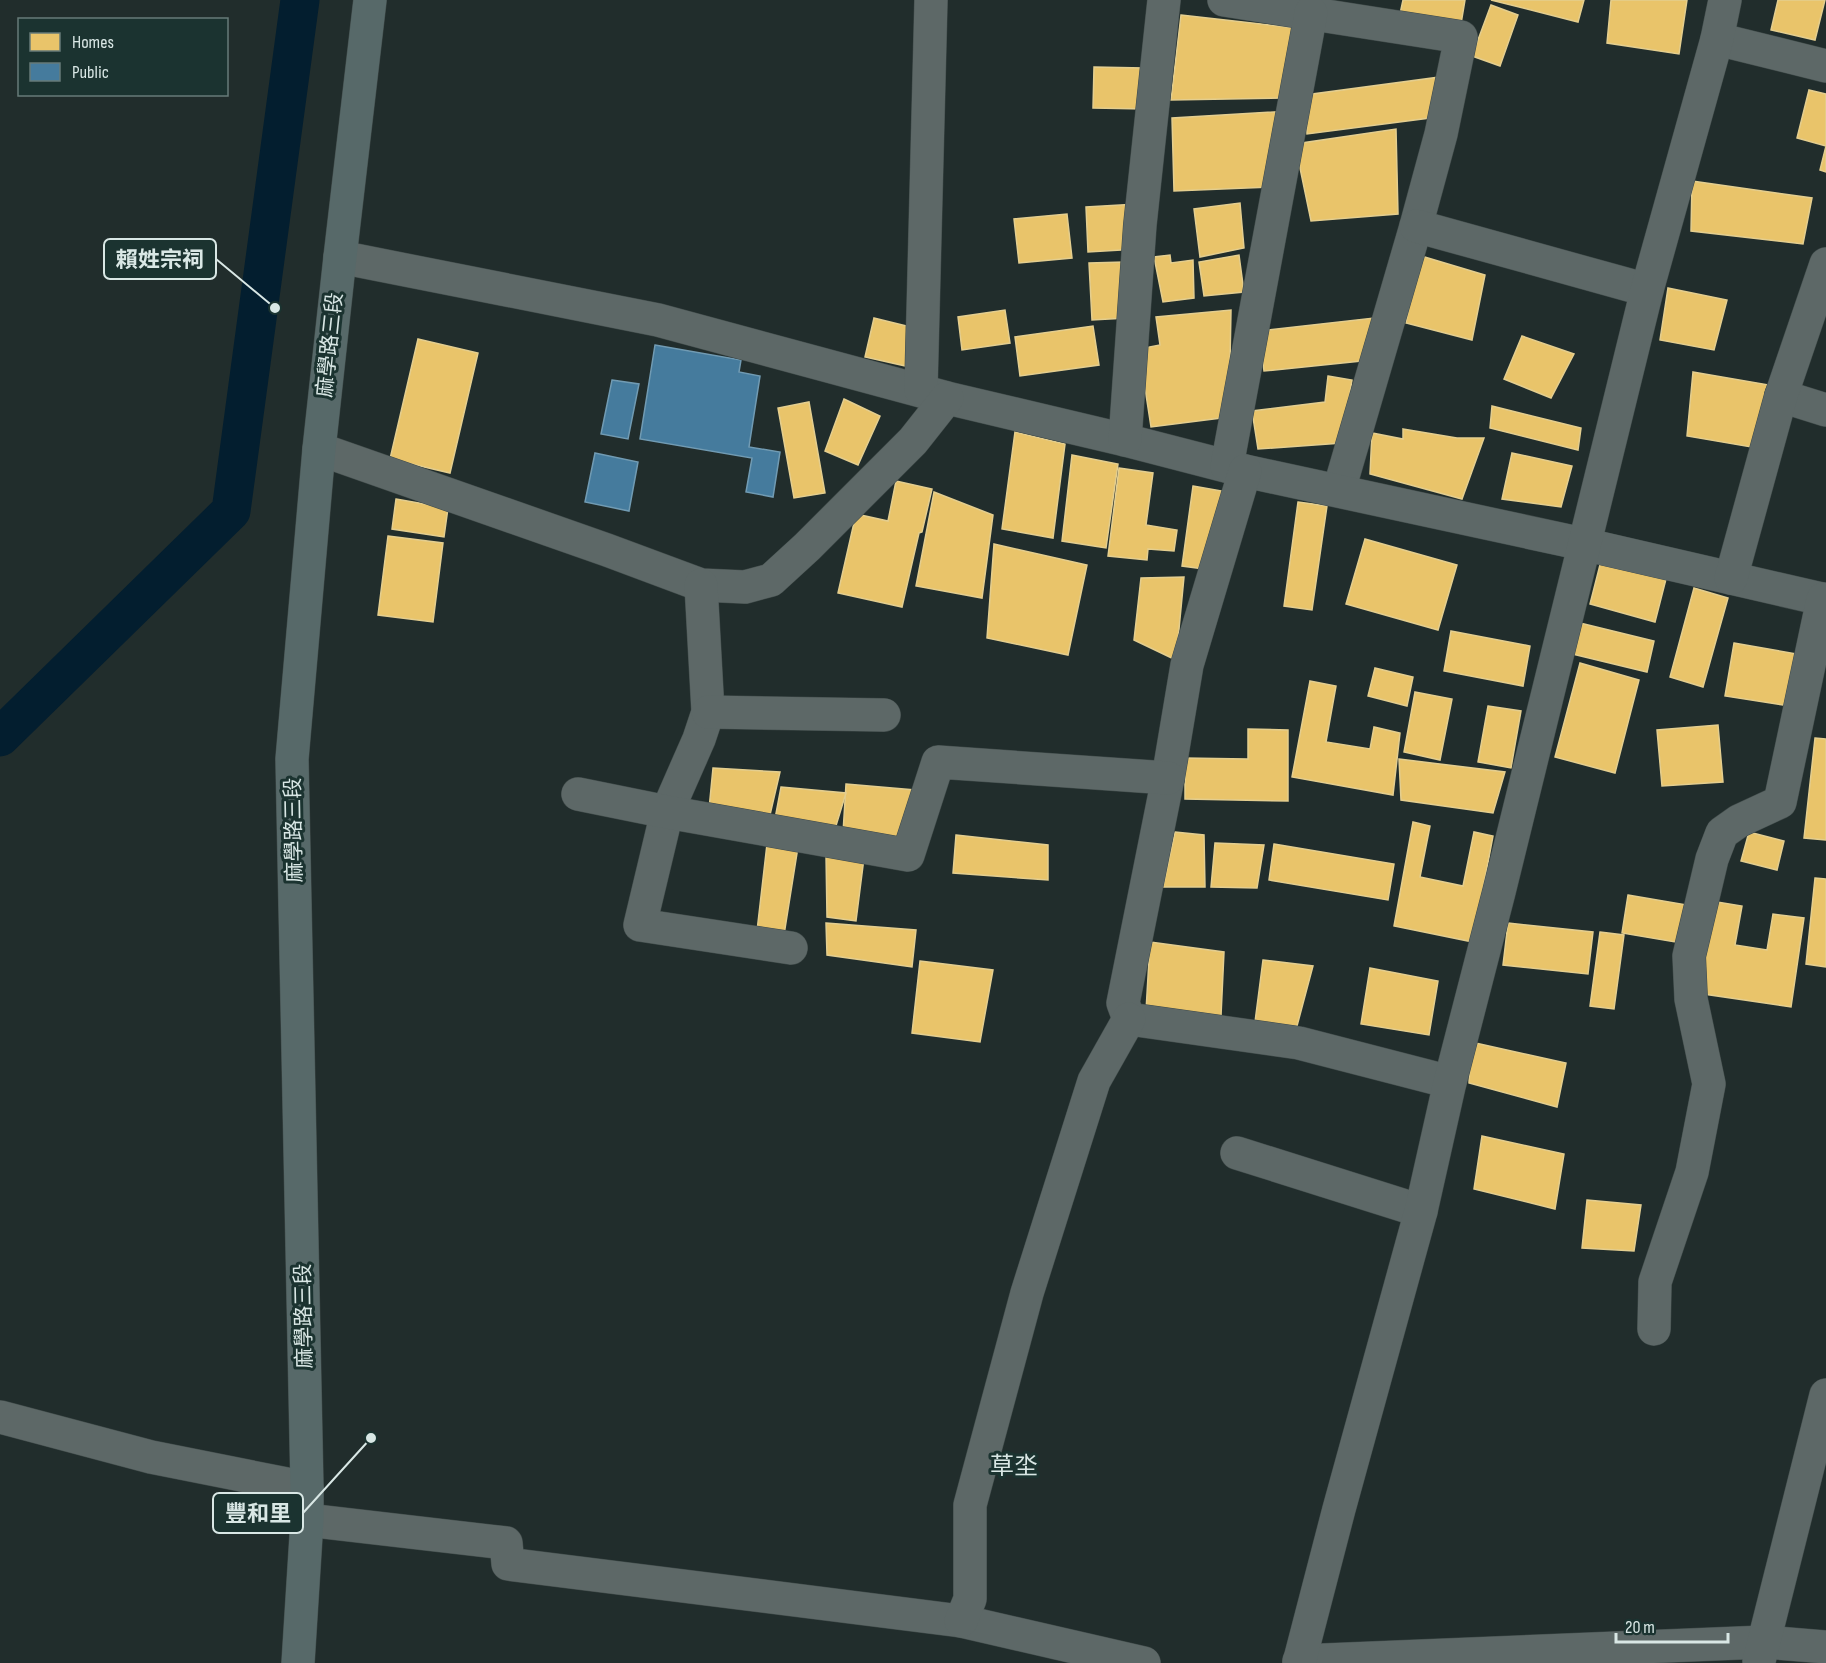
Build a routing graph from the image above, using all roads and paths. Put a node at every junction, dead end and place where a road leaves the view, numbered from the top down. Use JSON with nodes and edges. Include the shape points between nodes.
{"nodes":[{"id":1,"x":370,"y":0,"type":"edge"},
{"id":2,"x":932,"y":0,"type":"edge"},
{"id":3,"x":1164,"y":0,"type":"edge"},
{"id":4,"x":1224,"y":0,"type":"edge"},
{"id":5,"x":1725,"y":0,"type":"edge"},
{"id":6,"x":1311,"y":13,"type":"junction"},
{"id":7,"x":1717,"y":39,"type":"junction"},
{"id":8,"x":1826,"y":66,"type":"edge"},
{"id":9,"x":1416,"y":226,"type":"junction"},
{"id":10,"x":340,"y":257,"type":"junction"},
{"id":11,"x":1825,"y":268,"type":"edge"},
{"id":12,"x":1647,"y":290,"type":"junction"},
{"id":13,"x":934,"y":394,"type":"junction"},
{"id":14,"x":1781,"y":396,"type":"junction"},
{"id":15,"x":1826,"y":410,"type":"edge"},
{"id":16,"x":1125,"y":440,"type":"junction"},
{"id":17,"x":319,"y":449,"type":"junction"},
{"id":18,"x":1236,"y":469,"type":"junction"},
{"id":19,"x":1339,"y":490,"type":"junction"},
{"id":20,"x":1583,"y":544,"type":"junction"},
{"id":21,"x":1731,"y":578,"type":"junction"},
{"id":22,"x":701,"y":585,"type":"junction"},
{"id":23,"x":1825,"y":599,"type":"edge"},
{"id":24,"x":708,"y":712,"type":"junction"},
{"id":25,"x":884,"y":715,"type":"dead end"},
{"id":26,"x":1168,"y":778,"type":"junction"},
{"id":27,"x":578,"y":794,"type":"dead end"},
{"id":28,"x":667,"y":812,"type":"junction"},
{"id":29,"x":791,"y":948,"type":"dead end"},
{"id":30,"x":1129,"y":1018,"type":"junction"},
{"id":31,"x":1450,"y":1082,"type":"junction"},
{"id":32,"x":1236,"y":1153,"type":"dead end"},
{"id":33,"x":1421,"y":1211,"type":"junction"},
{"id":34,"x":1654,"y":1329,"type":"dead end"},
{"id":35,"x":1826,"y":1395,"type":"edge"},
{"id":36,"x":0,"y":1417,"type":"edge"},
{"id":37,"x":307,"y":1504,"type":"junction"},
{"id":38,"x":961,"y":1621,"type":"junction"},
{"id":39,"x":1826,"y":1647,"type":"edge"},
{"id":40,"x":1762,"y":1652,"type":"edge"},
{"id":41,"x":1299,"y":1662,"type":"edge"},
{"id":42,"x":298,"y":1663,"type":"edge"},
{"id":43,"x":1144,"y":1663,"type":"edge"}],
"edges":[{"from":1,"to":10,"type":"main road","name":"麻學路三段"},
{"from":2,"to":13,"type":"lane"},
{"from":3,"to":16,"type":"lane","via":[[1140,225]]},
{"from":4,"to":6,"type":"lane"},
{"from":5,"to":7,"type":"lane"},
{"from":6,"to":9,"type":"lane","via":[[1461,37],[1441,134]]},
{"from":6,"to":18,"type":"lane"},
{"from":7,"to":8,"type":"lane"},
{"from":7,"to":12,"type":"lane"},
{"from":9,"to":12,"type":"lane"},
{"from":9,"to":19,"type":"lane"},
{"from":10,"to":13,"type":"lane","via":[[658,320]]},
{"from":10,"to":17,"type":"main road","name":"麻學路三段"},
{"from":11,"to":14,"type":"lane"},
{"from":12,"to":20,"type":"lane"},
{"from":13,"to":16,"type":"lane"},
{"from":13,"to":22,"type":"lane","via":[[913,441],[771,580],[745,587]]},
{"from":14,"to":15,"type":"lane"},
{"from":14,"to":21,"type":"lane"},
{"from":16,"to":18,"type":"lane"},
{"from":17,"to":22,"type":"lane"},
{"from":17,"to":37,"type":"main road","name":"麻學路三段","via":[[292,759]]},
{"from":18,"to":19,"type":"lane"},
{"from":18,"to":26,"type":"lane","via":[[1187,664]]},
{"from":19,"to":20,"type":"lane"},
{"from":20,"to":21,"type":"lane"},
{"from":20,"to":31,"type":"lane"},
{"from":21,"to":23,"type":"lane"},
{"from":22,"to":24,"type":"lane"},
{"from":23,"to":34,"type":"lane","via":[[1780,802],[1722,833],[1689,956],[1691,999],[1709,1084],[1692,1172],[1655,1282]]},
{"from":24,"to":25,"type":"lane"},
{"from":24,"to":28,"type":"lane"},
{"from":26,"to":28,"type":"lane","via":[[938,762],[908,855]]},
{"from":26,"to":30,"type":"lane","via":[[1123,1003]]},
{"from":27,"to":28,"type":"lane"},
{"from":28,"to":29,"type":"lane","via":[[640,925]]},
{"from":30,"to":31,"type":"lane","via":[[1299,1043]]},
{"from":30,"to":38,"type":"lane","via":[[1094,1081],[1027,1293],[970,1505],[970,1599]]},
{"from":31,"to":33,"type":"lane"},
{"from":32,"to":33,"type":"lane"},
{"from":33,"to":41,"type":"lane"},
{"from":35,"to":40,"type":"lane"},
{"from":36,"to":37,"type":"lane"},
{"from":37,"to":38,"type":"lane","via":[[506,1543],[508,1564]]},
{"from":37,"to":42,"type":"main road","name":"麻學路三段"},
{"from":38,"to":43,"type":"lane"},
{"from":39,"to":40,"type":"lane"},
{"from":40,"to":41,"type":"lane"}]}
